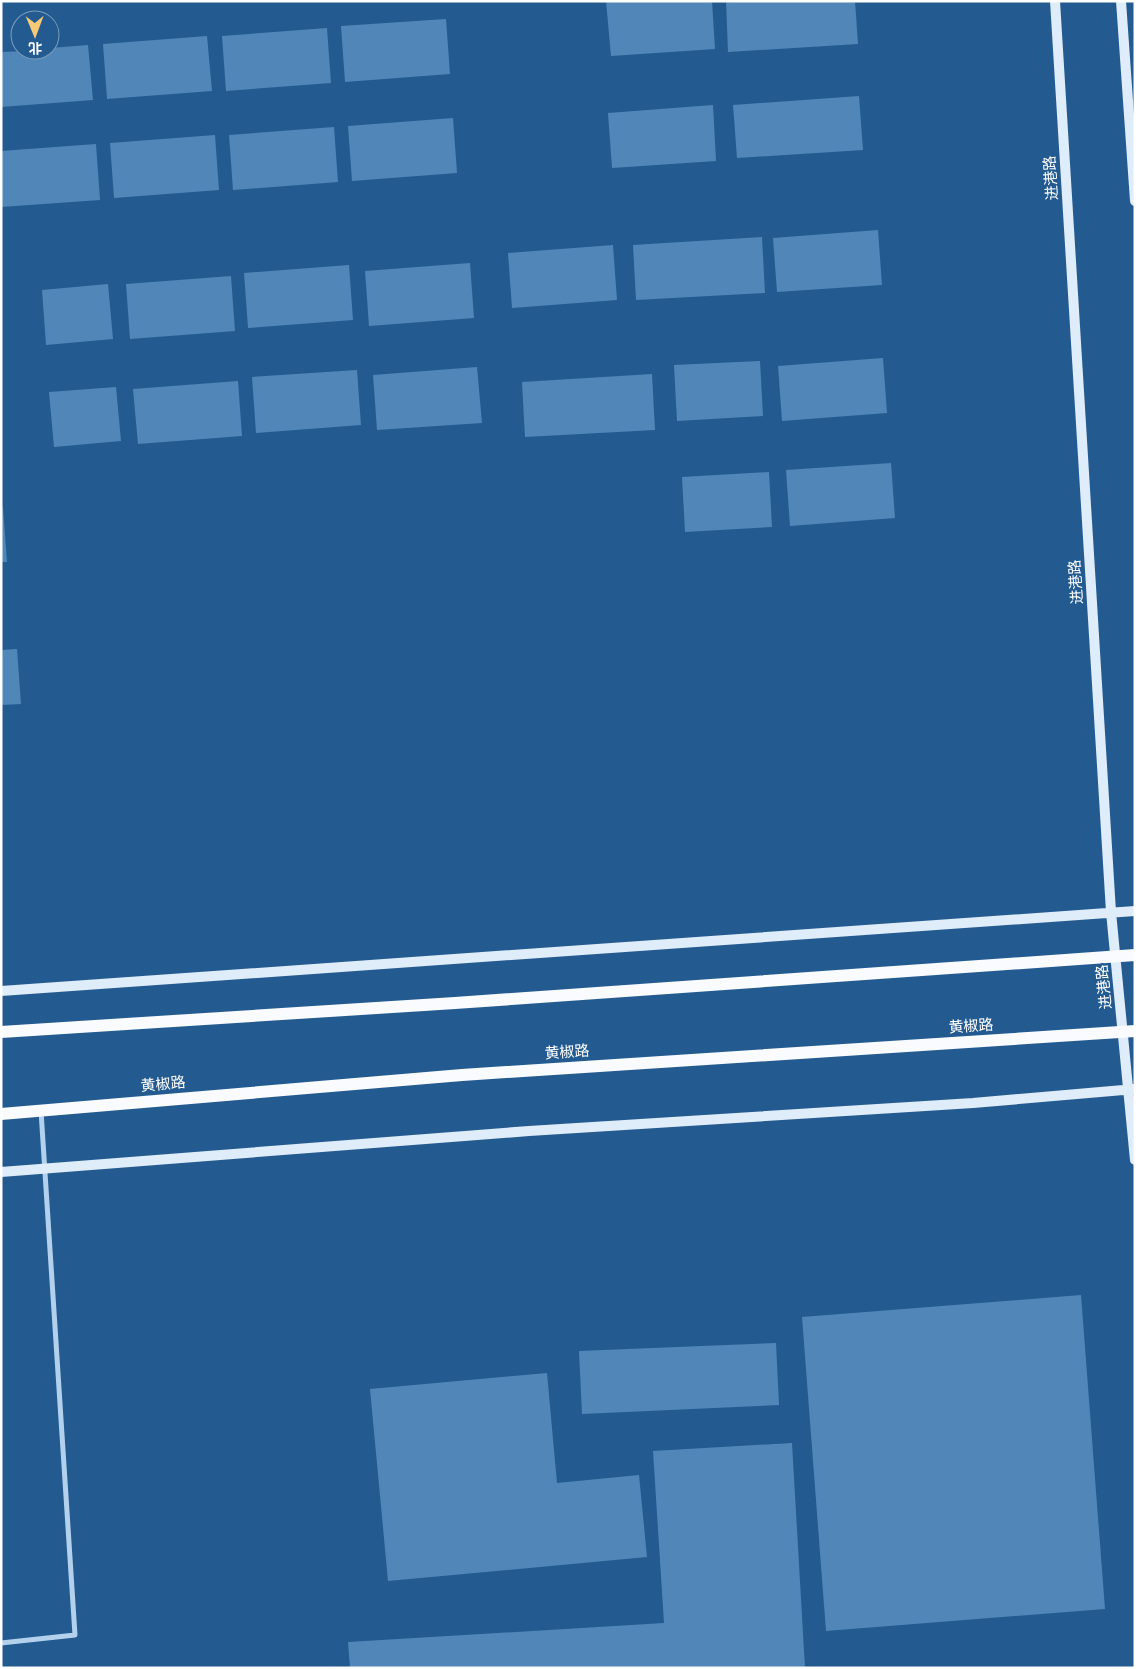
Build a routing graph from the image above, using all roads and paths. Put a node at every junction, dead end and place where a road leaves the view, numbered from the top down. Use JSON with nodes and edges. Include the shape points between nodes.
{"nodes":[{"id":1,"x":1055,"y":1,"type":"edge"},
{"id":2,"x":1121,"y":1,"type":"edge"},
{"id":3,"x":1133,"y":161,"type":"edge"},
{"id":4,"x":1135,"y":201,"type":"edge"},
{"id":5,"x":1135,"y":910,"type":"edge"},
{"id":6,"x":1111,"y":912,"type":"junction"},
{"id":7,"x":1135,"y":955,"type":"edge"},
{"id":8,"x":1116,"y":956,"type":"junction"},
{"id":9,"x":1,"y":991,"type":"edge"},
{"id":10,"x":1,"y":1032,"type":"edge"},
{"id":11,"x":1129,"y":1032,"type":"edge"},
{"id":12,"x":1132,"y":1089,"type":"edge"},
{"id":13,"x":40,"y":1111,"type":"junction"},
{"id":14,"x":1,"y":1114,"type":"edge"},
{"id":15,"x":1135,"y":1160,"type":"edge"},
{"id":16,"x":44,"y":1168,"type":"junction"},
{"id":17,"x":1,"y":1172,"type":"edge"},
{"id":18,"x":1,"y":1643,"type":"edge"}],
"edges":[{"from":1,"to":6,"type":"main road","name":"进港路"},
{"from":2,"to":3,"type":"main road"},
{"from":3,"to":4,"type":"main road"},
{"from":5,"to":6,"type":"main road"},
{"from":6,"to":8,"type":"main road","name":"进港路"},
{"from":6,"to":9,"type":"main road"},
{"from":7,"to":8,"type":"main road"},
{"from":8,"to":10,"type":"main road"},
{"from":8,"to":11,"type":"main road","name":"进港路"},
{"from":11,"to":12,"type":"main road","name":"进港路"},
{"from":11,"to":13,"type":"main road","name":"黄椒路","via":[[472,1074]]},
{"from":12,"to":15,"type":"main road","name":"进港路"},
{"from":12,"to":16,"type":"main road"},
{"from":13,"to":14,"type":"main road","name":"黄椒路"},
{"from":13,"to":16,"type":"street"},
{"from":16,"to":17,"type":"main road"},
{"from":16,"to":18,"type":"street","via":[[75,1635]]}]}
